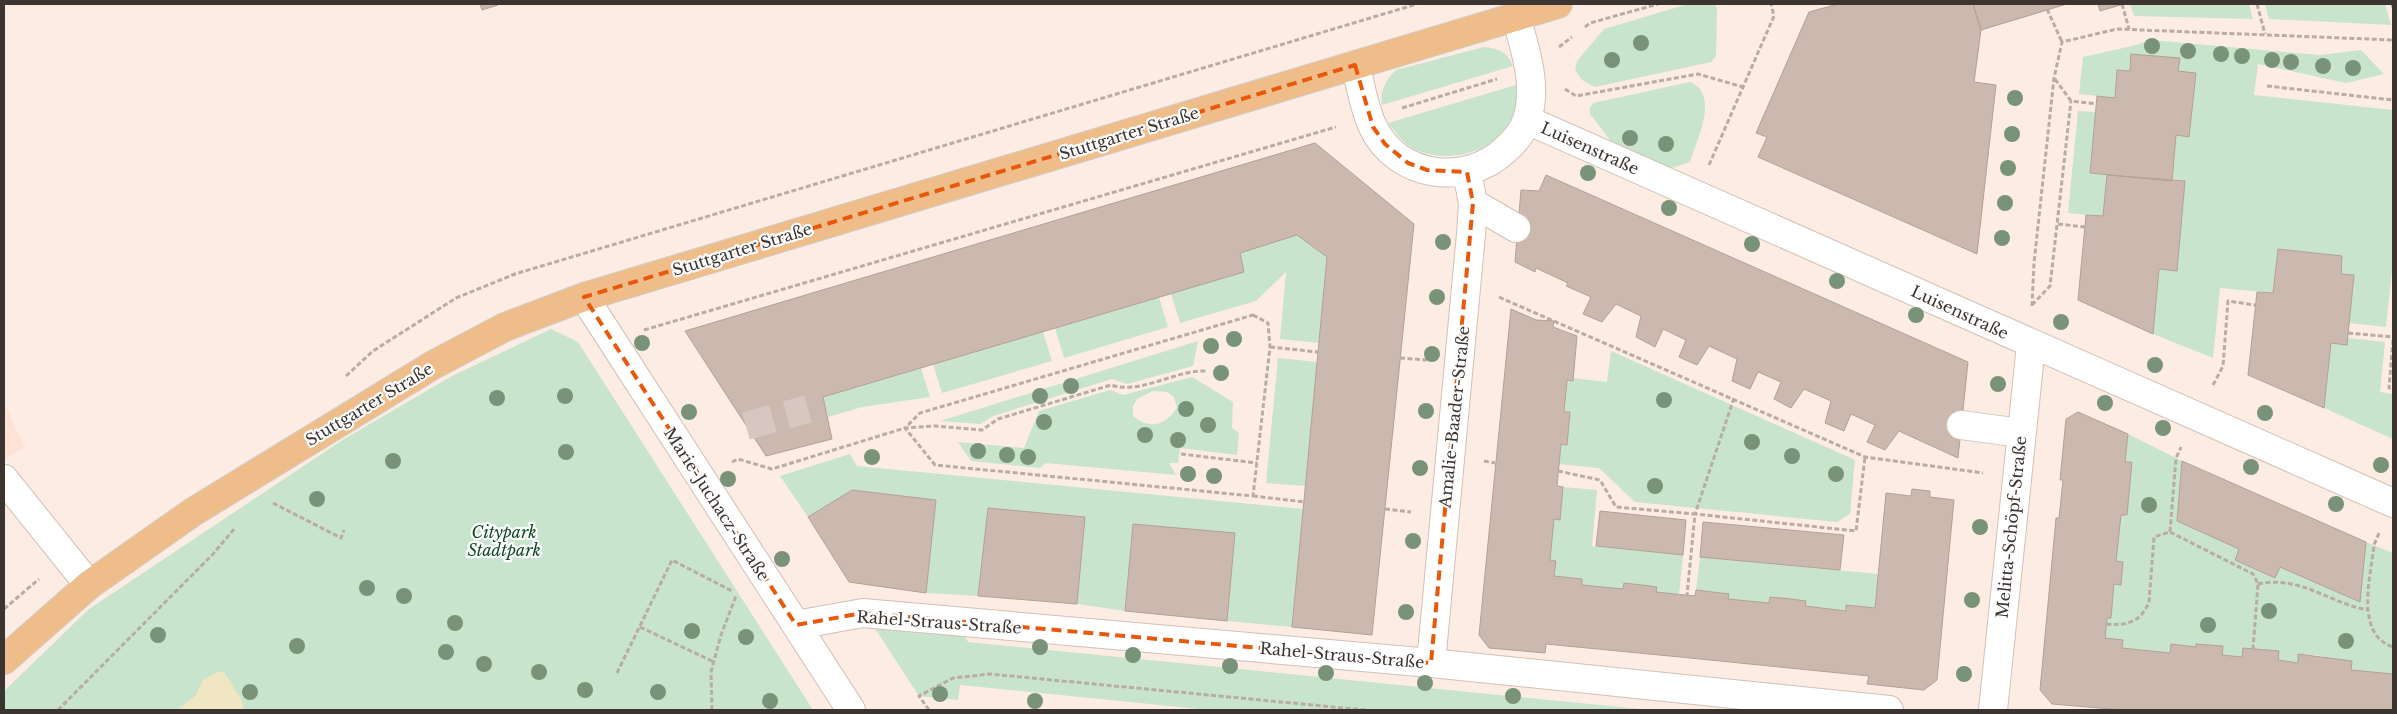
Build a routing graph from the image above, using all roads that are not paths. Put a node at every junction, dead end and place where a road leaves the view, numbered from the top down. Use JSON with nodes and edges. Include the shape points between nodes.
{"nodes":[{"id":1,"x":1558,"y":4,"type":"edge"},
{"id":2,"x":1516,"y":16,"type":"junction"},
{"id":3,"x":1355,"y":65,"type":"junction"},
{"id":4,"x":1527,"y":120,"type":"junction"},
{"id":5,"x":1467,"y":172,"type":"junction"},
{"id":6,"x":1473,"y":203,"type":"junction"},
{"id":7,"x":1516,"y":228,"type":"dead end"},
{"id":8,"x":584,"y":297,"type":"junction"},
{"id":9,"x":2031,"y":344,"type":"junction"},
{"id":10,"x":1961,"y":425,"type":"dead end"},
{"id":11,"x":2021,"y":433,"type":"junction"},
{"id":12,"x":4,"y":479,"type":"edge"},
{"id":13,"x":2393,"y":503,"type":"edge"},
{"id":14,"x":89,"y":585,"type":"junction"},
{"id":15,"x":796,"y":625,"type":"junction"},
{"id":16,"x":4,"y":660,"type":"edge"},
{"id":17,"x":1431,"y":663,"type":"junction"},
{"id":18,"x":851,"y":710,"type":"edge"},
{"id":19,"x":1889,"y":710,"type":"edge"},
{"id":20,"x":1993,"y":710,"type":"edge"}],
"edges":[{"from":1,"to":2,"type":"main road","name":"Stuttgarter Straße"},
{"from":2,"to":3,"type":"main road","name":"Stuttgarter Straße"},
{"from":2,"to":4,"type":"street","name":"Luisenstraße","via":[[1530,69],[1532,90]]},
{"from":3,"to":5,"type":"street","name":"Luisenstraße","via":[[1373,127],[1385,144],[1408,163],[1427,170],[1447,174]]},
{"from":3,"to":8,"type":"main road","name":"Stuttgarter Straße"},
{"from":4,"to":5,"type":"street","name":"Luisenstraße","via":[[1517,140],[1495,160]]},
{"from":4,"to":9,"type":"street","name":"Luisenstraße"},
{"from":5,"to":6,"type":"street","name":"Amalie-Baader-Straße"},
{"from":6,"to":7,"type":"street"},
{"from":6,"to":17,"type":"street","name":"Amalie-Baader-Straße"},
{"from":8,"to":14,"type":"main road","name":"Stuttgarter Straße","via":[[505,326],[425,370],[193,512]]},
{"from":8,"to":15,"type":"street","name":"Marie-Juchacz-Straße"},
{"from":9,"to":11,"type":"street","name":"Melitta-Schöpf-Straße"},
{"from":9,"to":13,"type":"street","name":"Luisenstraße"},
{"from":10,"to":11,"type":"street"},
{"from":11,"to":20,"type":"street","name":"Melitta-Schöpf-Straße"},
{"from":12,"to":14,"type":"street"},
{"from":14,"to":16,"type":"main road","name":"Stuttgarter Straße"},
{"from":15,"to":17,"type":"street","name":"Rahel-Straus-Straße","via":[[863,614]]},
{"from":15,"to":18,"type":"street","name":"Marie-Juchacz-Straße"},
{"from":17,"to":19,"type":"street","name":"Rahel-Straus-Straße"}]}
